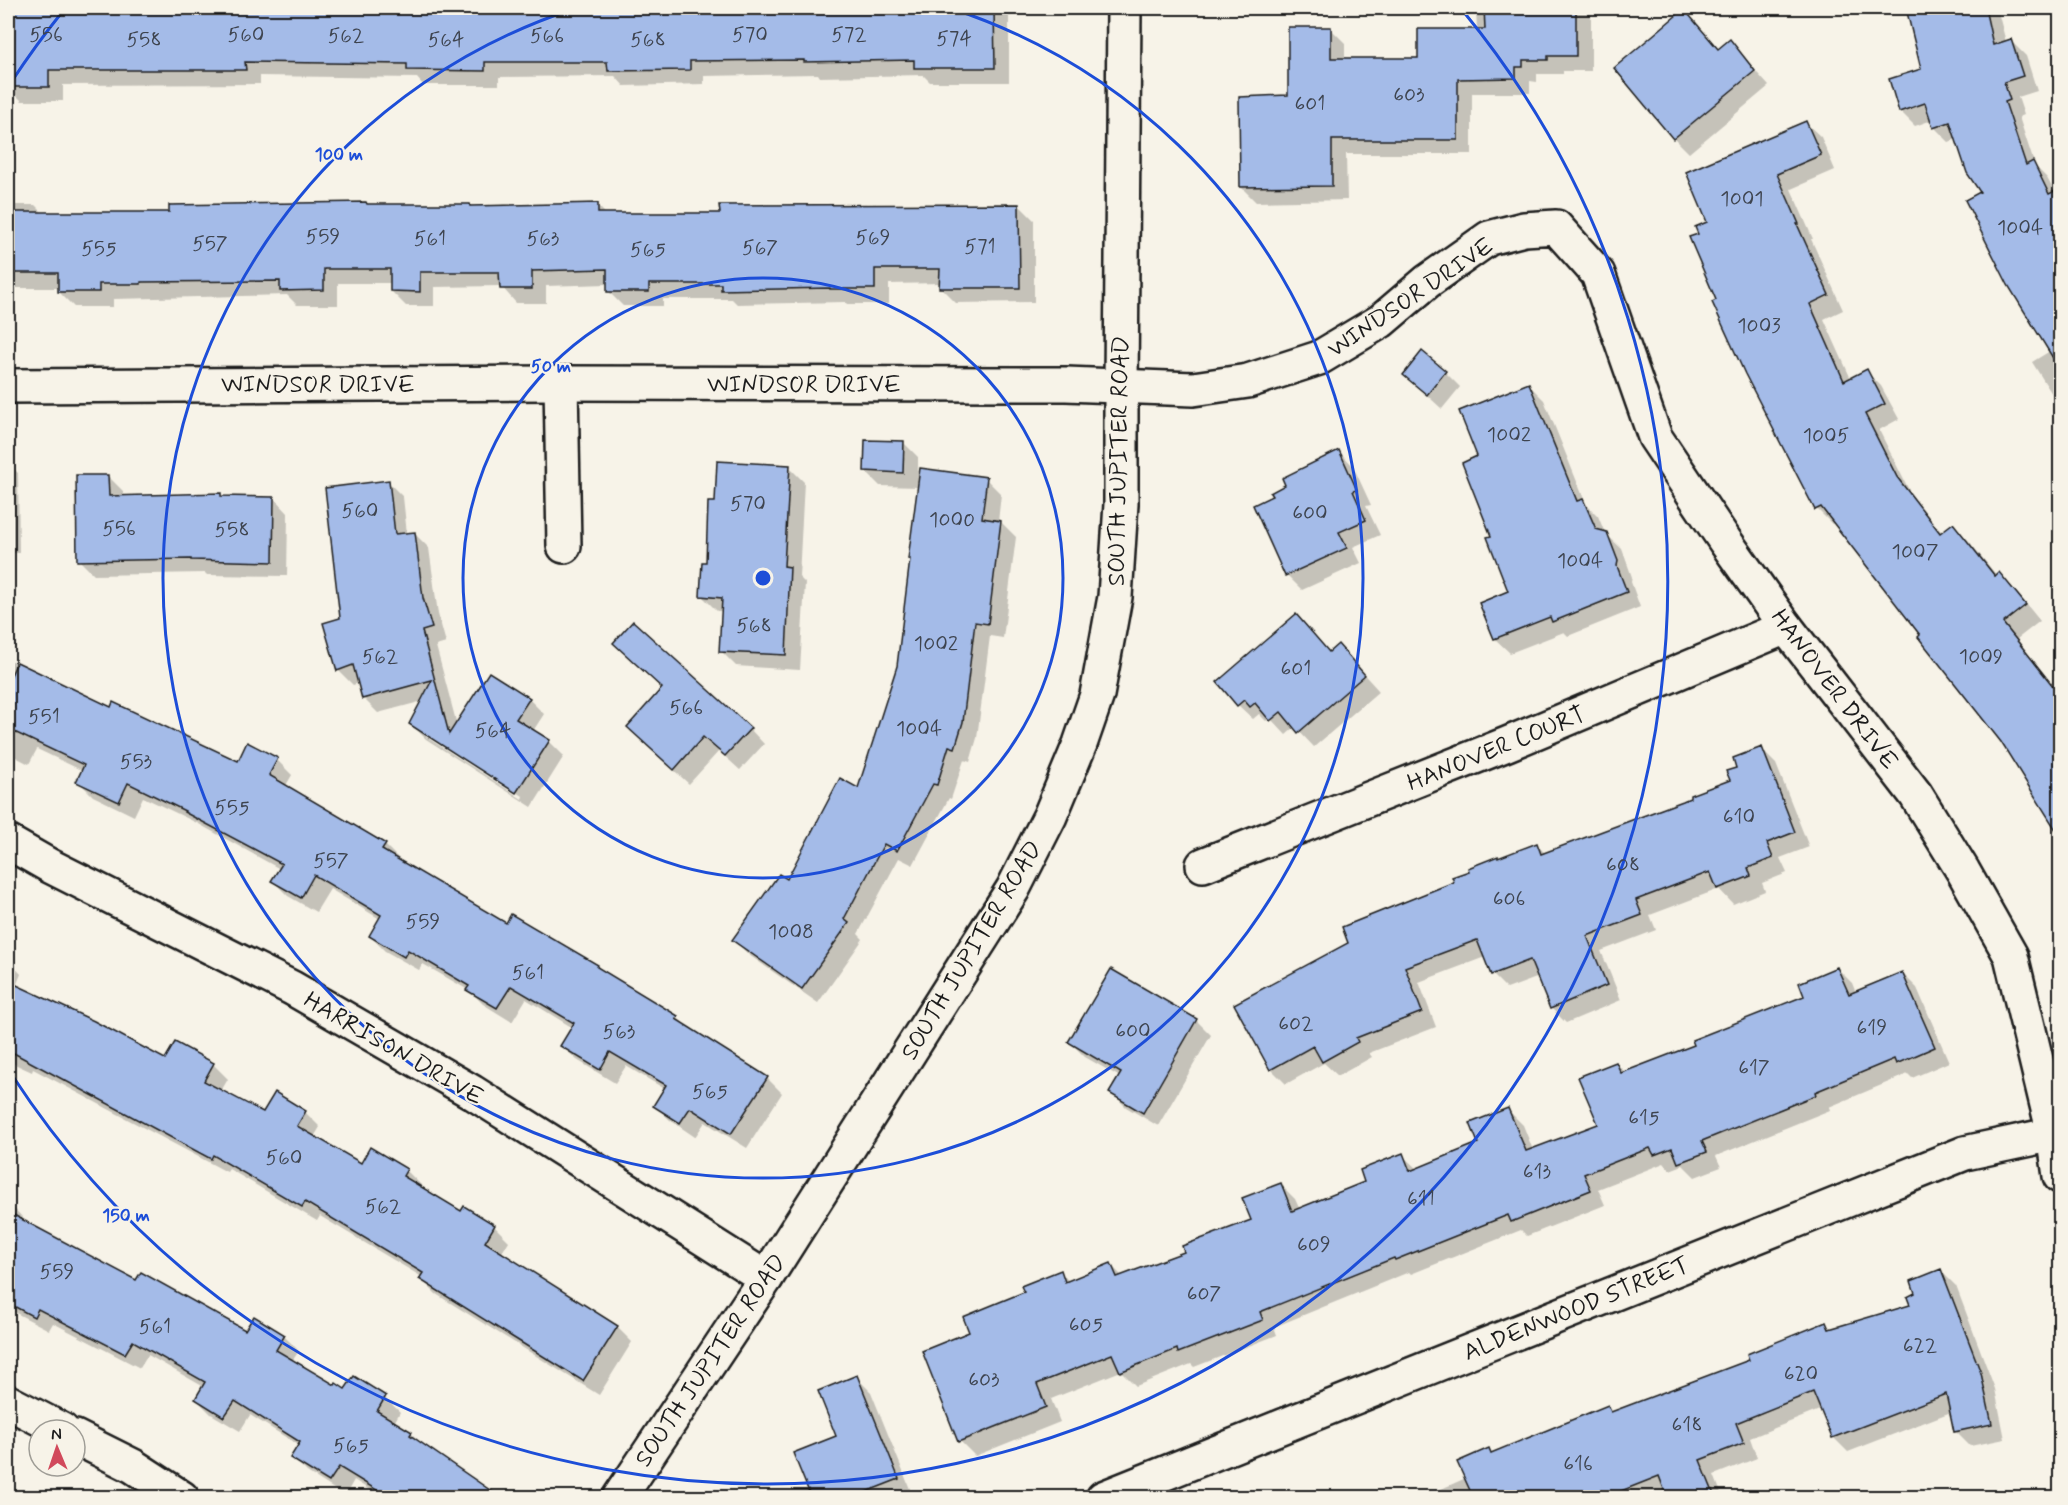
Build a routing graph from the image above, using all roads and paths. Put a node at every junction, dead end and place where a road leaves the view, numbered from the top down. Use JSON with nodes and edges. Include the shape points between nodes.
{"nodes":[{"id":1,"x":1124,"y":8,"type":"edge"},
{"id":2,"x":1556,"y":227,"type":"joint"},
{"id":3,"x":561,"y":383,"type":"junction"},
{"id":4,"x":8,"y":386,"type":"edge"},
{"id":5,"x":1121,"y":386,"type":"junction"},
{"id":6,"x":564,"y":546,"type":"dead end"},
{"id":7,"x":1786,"y":627,"type":"junction"},
{"id":8,"x":8,"y":842,"type":"edge"},
{"id":9,"x":1203,"y":865,"type":"dead end"},
{"id":10,"x":2054,"y":1134,"type":"junction"},
{"id":11,"x":2061,"y":1176,"type":"edge"},
{"id":12,"x":766,"y":1278,"type":"junction"},
{"id":13,"x":8,"y":1402,"type":"edge"},
{"id":14,"x":39,"y":1418,"type":"edge"},
{"id":15,"x":87,"y":1443,"type":"edge"},
{"id":16,"x":182,"y":1497,"type":"edge"},
{"id":17,"x":619,"y":1497,"type":"edge"},
{"id":18,"x":1103,"y":1497,"type":"edge"}],
"edges":[{"from":1,"to":5,"type":"street","name":"SOUTH JUPITER ROAD"},
{"from":2,"to":5,"type":"street","name":"WINDSOR DRIVE","via":[[1524,229],[1489,238],[1428,281],[1382,321],[1319,358],[1248,381],[1193,389]]},
{"from":2,"to":7,"type":"street","name":"HANOVER DRIVE","via":[[1598,274],[1655,436]]},
{"from":3,"to":4,"type":"street","name":"WINDSOR DRIVE"},
{"from":3,"to":5,"type":"street","name":"WINDSOR DRIVE"},
{"from":3,"to":6,"type":"street"},
{"from":5,"to":12,"type":"street","name":"SOUTH JUPITER ROAD","via":[[1121,504],[1115,597],[1097,694],[1080,744],[1013,889]]},
{"from":7,"to":9,"type":"street","name":"HANOVER COURT","via":[[1518,740]]},
{"from":7,"to":10,"type":"street","name":"HANOVER DRIVE","via":[[1916,795],[2011,957]]},
{"from":8,"to":12,"type":"street","name":"HARRISON DRIVE","via":[[292,988],[472,1092]]},
{"from":10,"to":11,"type":"street","name":"HANOVER DRIVE"},
{"from":10,"to":18,"type":"street","name":"ALDENWOOD STREET","via":[[1965,1153]]},
{"from":12,"to":17,"type":"street","name":"SOUTH JUPITER ROAD"},
{"from":13,"to":14,"type":"street"},
{"from":15,"to":16,"type":"street"}]}
